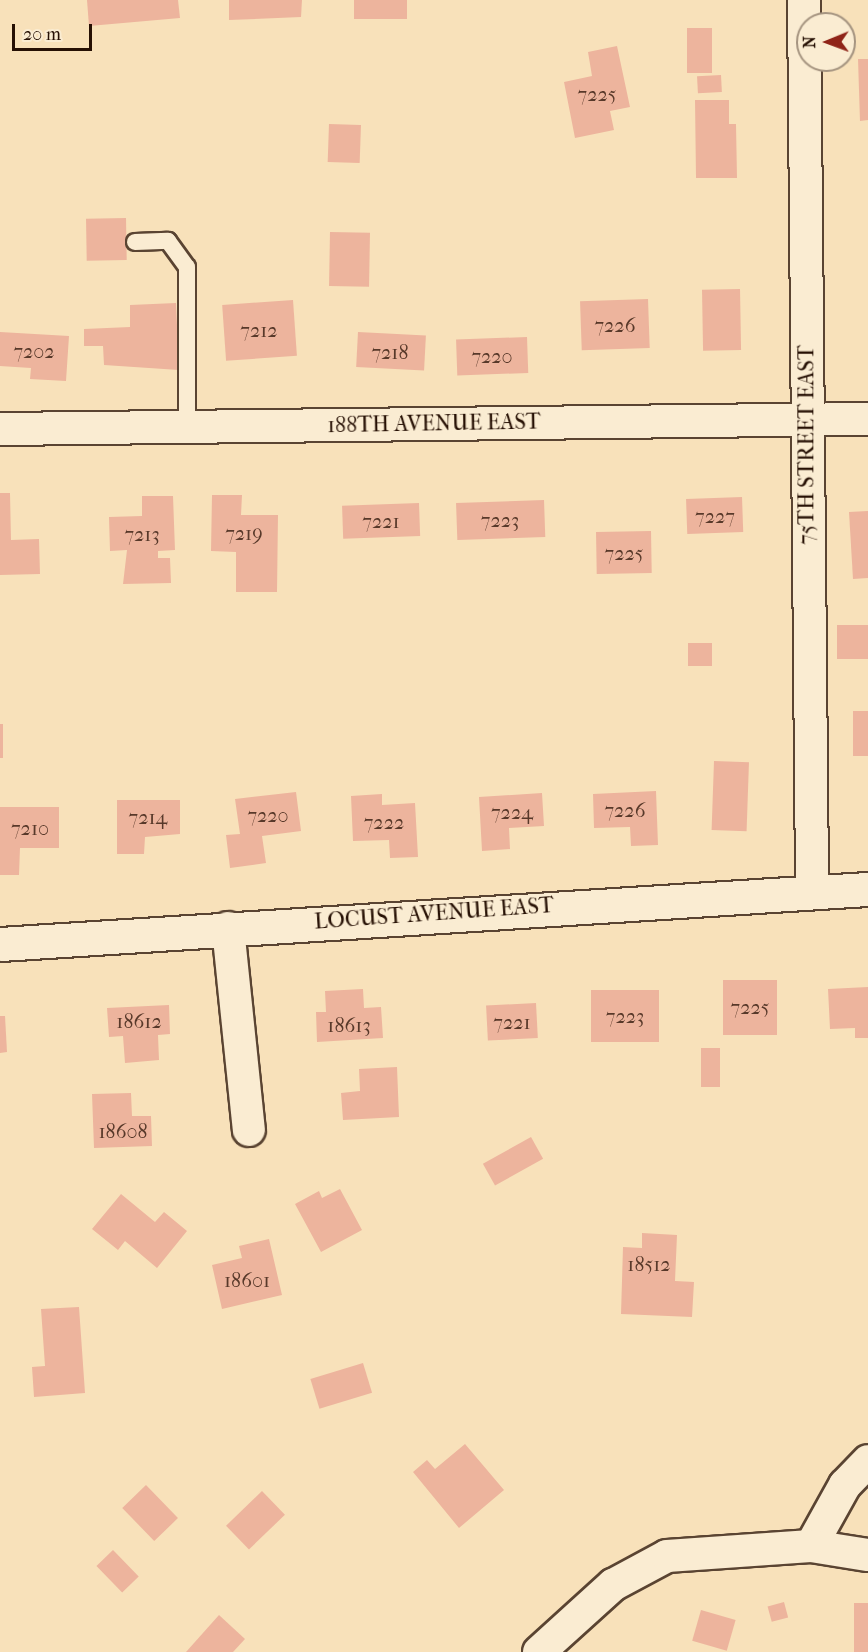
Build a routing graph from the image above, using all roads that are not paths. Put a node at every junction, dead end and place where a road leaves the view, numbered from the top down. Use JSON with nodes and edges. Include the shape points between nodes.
{"nodes":[{"id":1,"x":804,"y":0,"type":"edge"},
{"id":2,"x":135,"y":242,"type":"dead end"},
{"id":3,"x":868,"y":419,"type":"edge"},
{"id":4,"x":807,"y":420,"type":"junction"},
{"id":5,"x":187,"y":427,"type":"junction"},
{"id":6,"x":0,"y":429,"type":"edge"},
{"id":7,"x":868,"y":889,"type":"edge"},
{"id":8,"x":812,"y":890,"type":"junction"},
{"id":9,"x":228,"y":928,"type":"junction"},
{"id":10,"x":0,"y":944,"type":"edge"},
{"id":11,"x":249,"y":1130,"type":"dead end"},
{"id":12,"x":868,"y":1461,"type":"edge"},
{"id":13,"x":811,"y":1546,"type":"junction"},
{"id":14,"x":868,"y":1555,"type":"edge"},
{"id":15,"x":539,"y":1652,"type":"edge"}],
"edges":[{"from":1,"to":4,"type":"street","name":"75TH STREET EAST"},
{"from":2,"to":5,"type":"lane","via":[[168,241],[186,267]]},
{"from":3,"to":4,"type":"street","name":"188TH AVENUE EAST"},
{"from":4,"to":5,"type":"street","name":"188TH AVENUE EAST"},
{"from":4,"to":8,"type":"street","name":"75TH STREET EAST"},
{"from":5,"to":6,"type":"street","name":"188TH AVENUE EAST"},
{"from":7,"to":8,"type":"street","name":"LOCUST AVENUE EAST"},
{"from":8,"to":9,"type":"street","name":"LOCUST AVENUE EAST"},
{"from":9,"to":10,"type":"street","name":"LOCUST AVENUE EAST"},
{"from":9,"to":11,"type":"street"},
{"from":12,"to":13,"type":"street","via":[[845,1485]]},
{"from":13,"to":14,"type":"street"},
{"from":13,"to":15,"type":"street","via":[[667,1556],[613,1585]]}]}
